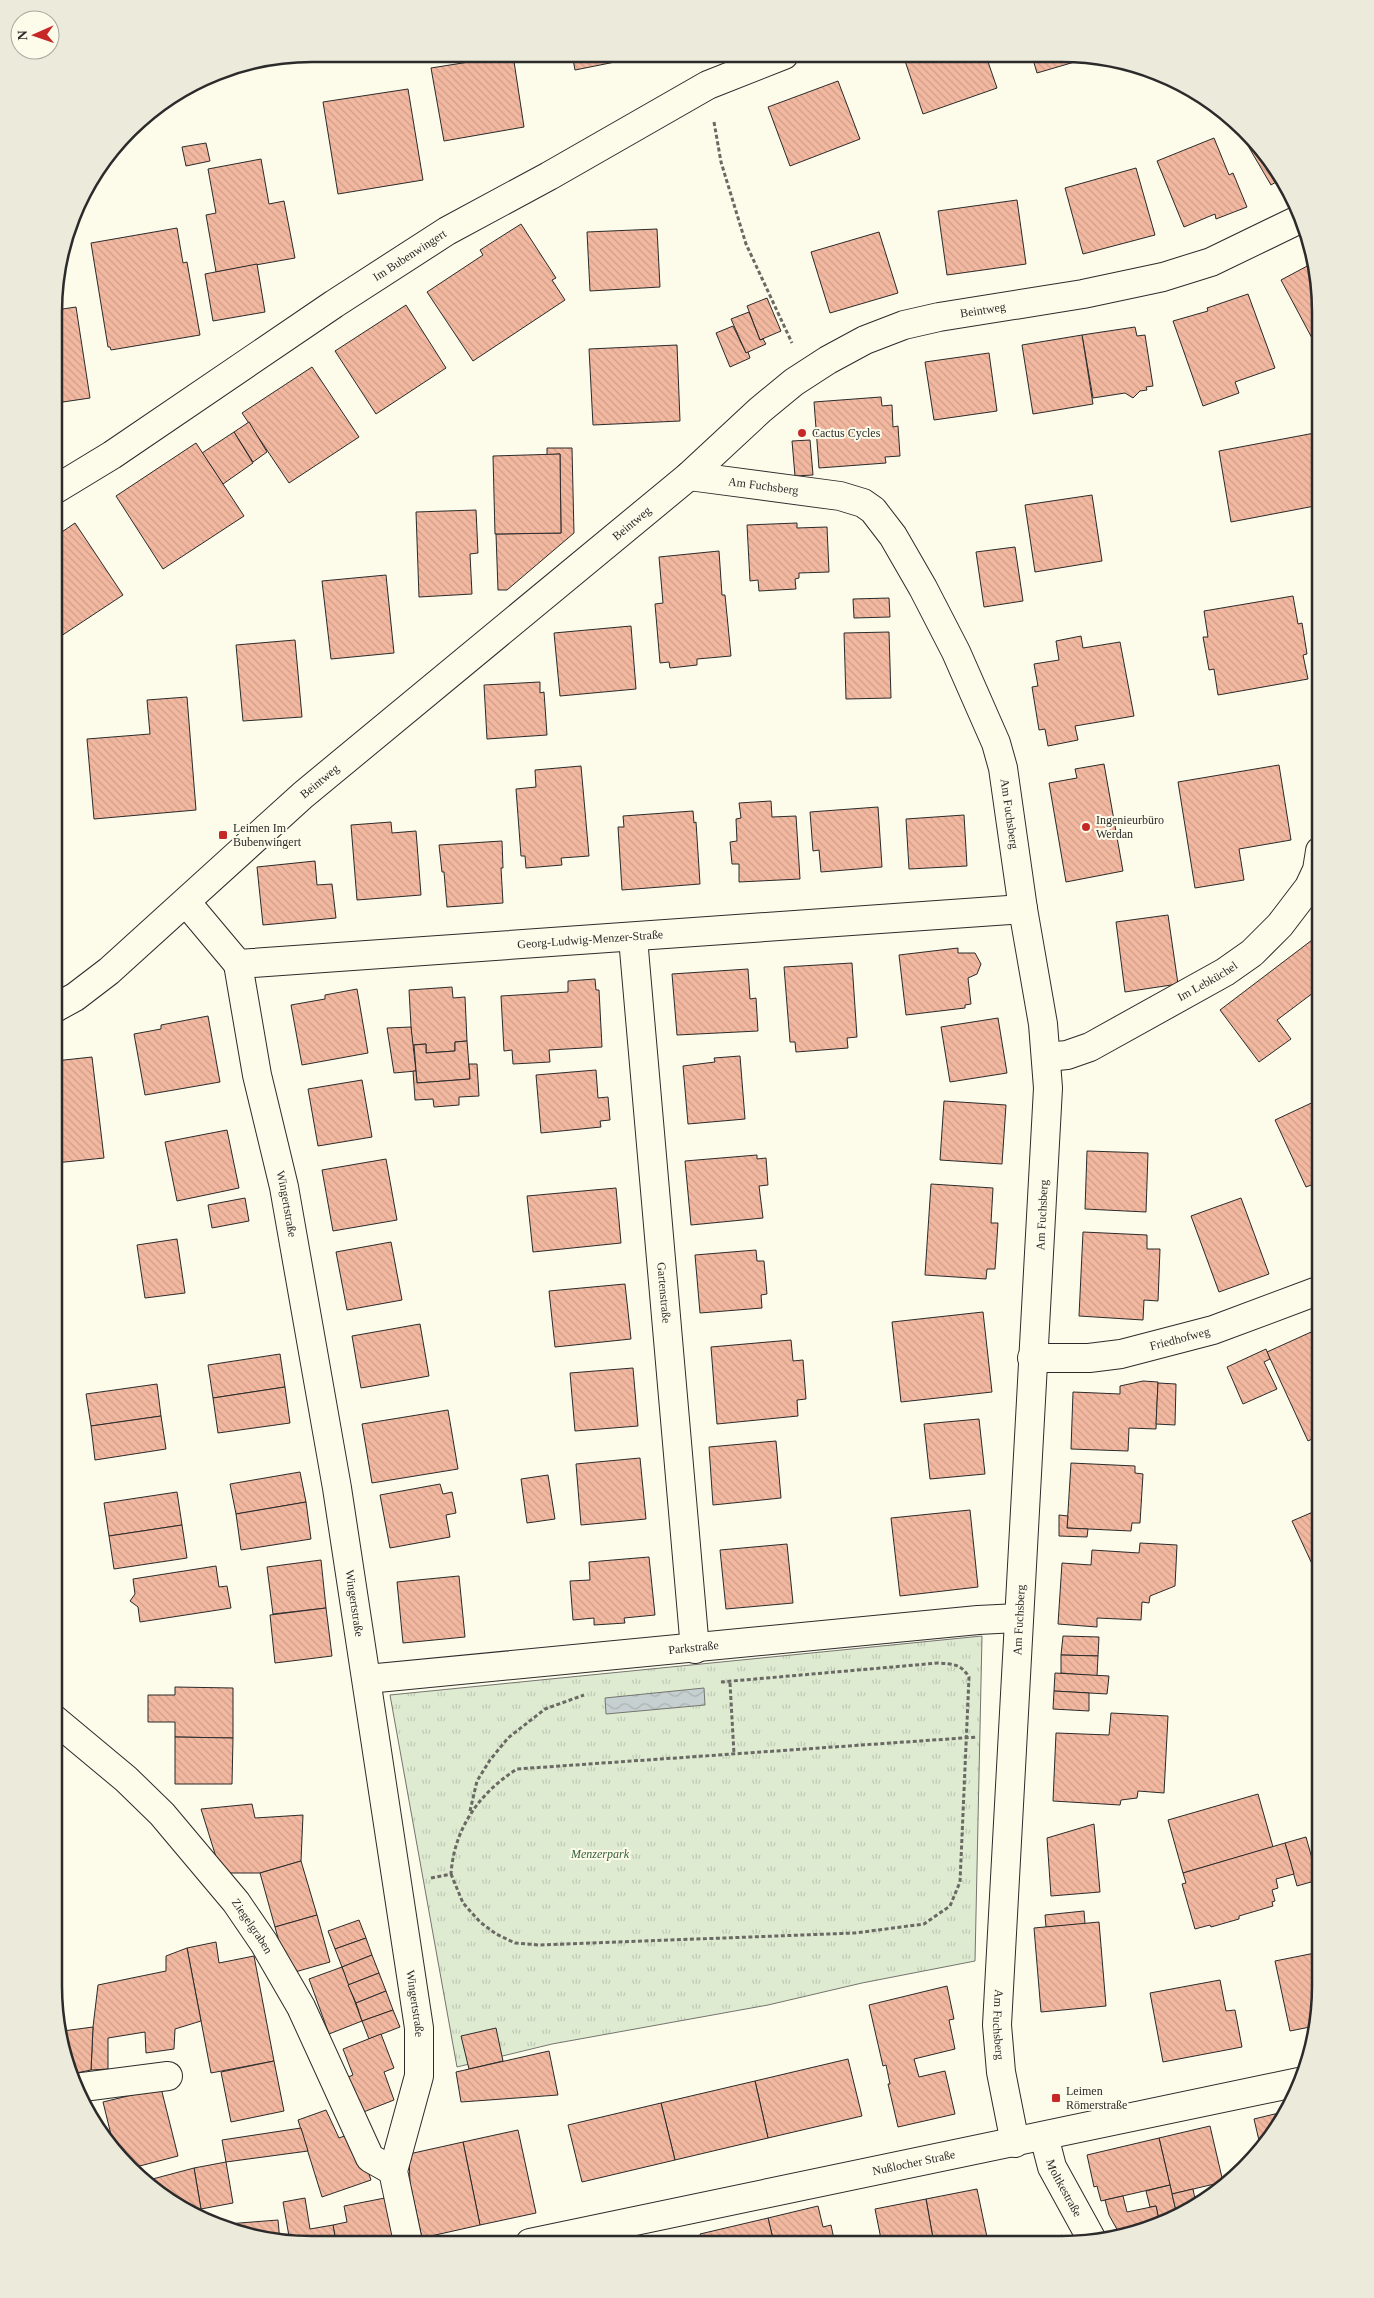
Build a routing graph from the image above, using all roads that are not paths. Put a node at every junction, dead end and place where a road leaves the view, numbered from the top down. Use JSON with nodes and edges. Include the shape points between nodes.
{"nodes":[{"id":1,"x":766,"y":62,"type":"edge"},
{"id":2,"x":1294,"y":222,"type":"edge"},
{"id":3,"x":689,"y":476,"type":"junction"},
{"id":4,"x":63,"y":486,"type":"edge"},
{"id":5,"x":1312,"y":881,"type":"edge"},
{"id":6,"x":186,"y":902,"type":"junction"},
{"id":7,"x":1023,"y":909,"type":"junction"},
{"id":8,"x":632,"y":938,"type":"junction"},
{"id":9,"x":238,"y":964,"type":"junction"},
{"id":10,"x":63,"y":1004,"type":"edge"},
{"id":11,"x":1047,"y":1057,"type":"junction"},
{"id":12,"x":1312,"y":1293,"type":"edge"},
{"id":13,"x":1032,"y":1358,"type":"junction"},
{"id":14,"x":1019,"y":1618,"type":"junction"},
{"id":15,"x":694,"y":1649,"type":"junction"},
{"id":16,"x":368,"y":1679,"type":"junction"},
{"id":17,"x":63,"y":1726,"type":"edge"},
{"id":18,"x":168,"y":2076,"type":"dead end"},
{"id":19,"x":1291,"y":2084,"type":"edge"},
{"id":20,"x":84,"y":2087,"type":"edge"},
{"id":21,"x":1044,"y":2136,"type":"junction"},
{"id":22,"x":1015,"y":2143,"type":"junction"},
{"id":23,"x":393,"y":2171,"type":"junction"},
{"id":24,"x":1089,"y":2234,"type":"edge"},
{"id":25,"x":407,"y":2236,"type":"edge"},
{"id":26,"x":564,"y":2236,"type":"edge"}],
"edges":[{"from":1,"to":4,"type":"street","name":"Im Bubenwingert","via":[[708,85],[447,231]]},
{"from":2,"to":3,"type":"street","name":"Beintweg","via":[[1211,262],[1163,277],[1083,294],[939,317],[904,325],[865,340],[806,374],[760,410]]},
{"from":3,"to":6,"type":"street","name":"Beintweg","via":[[303,795]]},
{"from":3,"to":7,"type":"street","name":"Am Fuchsberg","via":[[840,496],[863,503],[883,521],[956,652],[996,744]]},
{"from":5,"to":11,"type":"street","name":"Im Lebküchel","via":[[1280,925],[1241,962],[1090,1047],[1067,1055]]},
{"from":6,"to":9,"type":"street"},
{"from":6,"to":10,"type":"street","name":"Beintweg","via":[[109,971]]},
{"from":7,"to":8,"type":"street","name":"Georg-Ludwig-Menzer-Straße"},
{"from":7,"to":11,"type":"street","name":"Am Fuchsberg"},
{"from":8,"to":9,"type":"street","name":"Georg-Ludwig-Menzer-Straße"},
{"from":8,"to":15,"type":"street","name":"Gartenstraße"},
{"from":9,"to":16,"type":"street","name":"Wingertstraße","via":[[257,1075],[284,1187]]},
{"from":11,"to":13,"type":"street","name":"Am Fuchsberg","via":[[1047,1124]]},
{"from":12,"to":13,"type":"street","name":"Friedhofweg","via":[[1213,1330],[1121,1354],[1089,1358]]},
{"from":13,"to":14,"type":"street","name":"Am Fuchsberg"},
{"from":14,"to":15,"type":"street","name":"Parkstraße"},
{"from":14,"to":22,"type":"street","name":"Am Fuchsberg","via":[[997,2025],[1001,2072]]},
{"from":15,"to":16,"type":"street","name":"Parkstraße"},
{"from":16,"to":23,"type":"street","name":"Wingertstraße","via":[[419,2028],[419,2076]]},
{"from":17,"to":23,"type":"street","name":"Ziegelgraben","via":[[162,1814],[236,1902],[264,1943],[300,2007],[370,2158]]},
{"from":18,"to":20,"type":"street"},
{"from":19,"to":21,"type":"street","name":"Nußlocher Straße"},
{"from":21,"to":22,"type":"street","name":"Nußlocher Straße"},
{"from":21,"to":24,"type":"street","name":"Moltkestraße","via":[[1052,2167]]},
{"from":22,"to":26,"type":"street","name":"Nußlocher Straße"},
{"from":23,"to":25,"type":"street","name":"Wingertstraße"}]}
